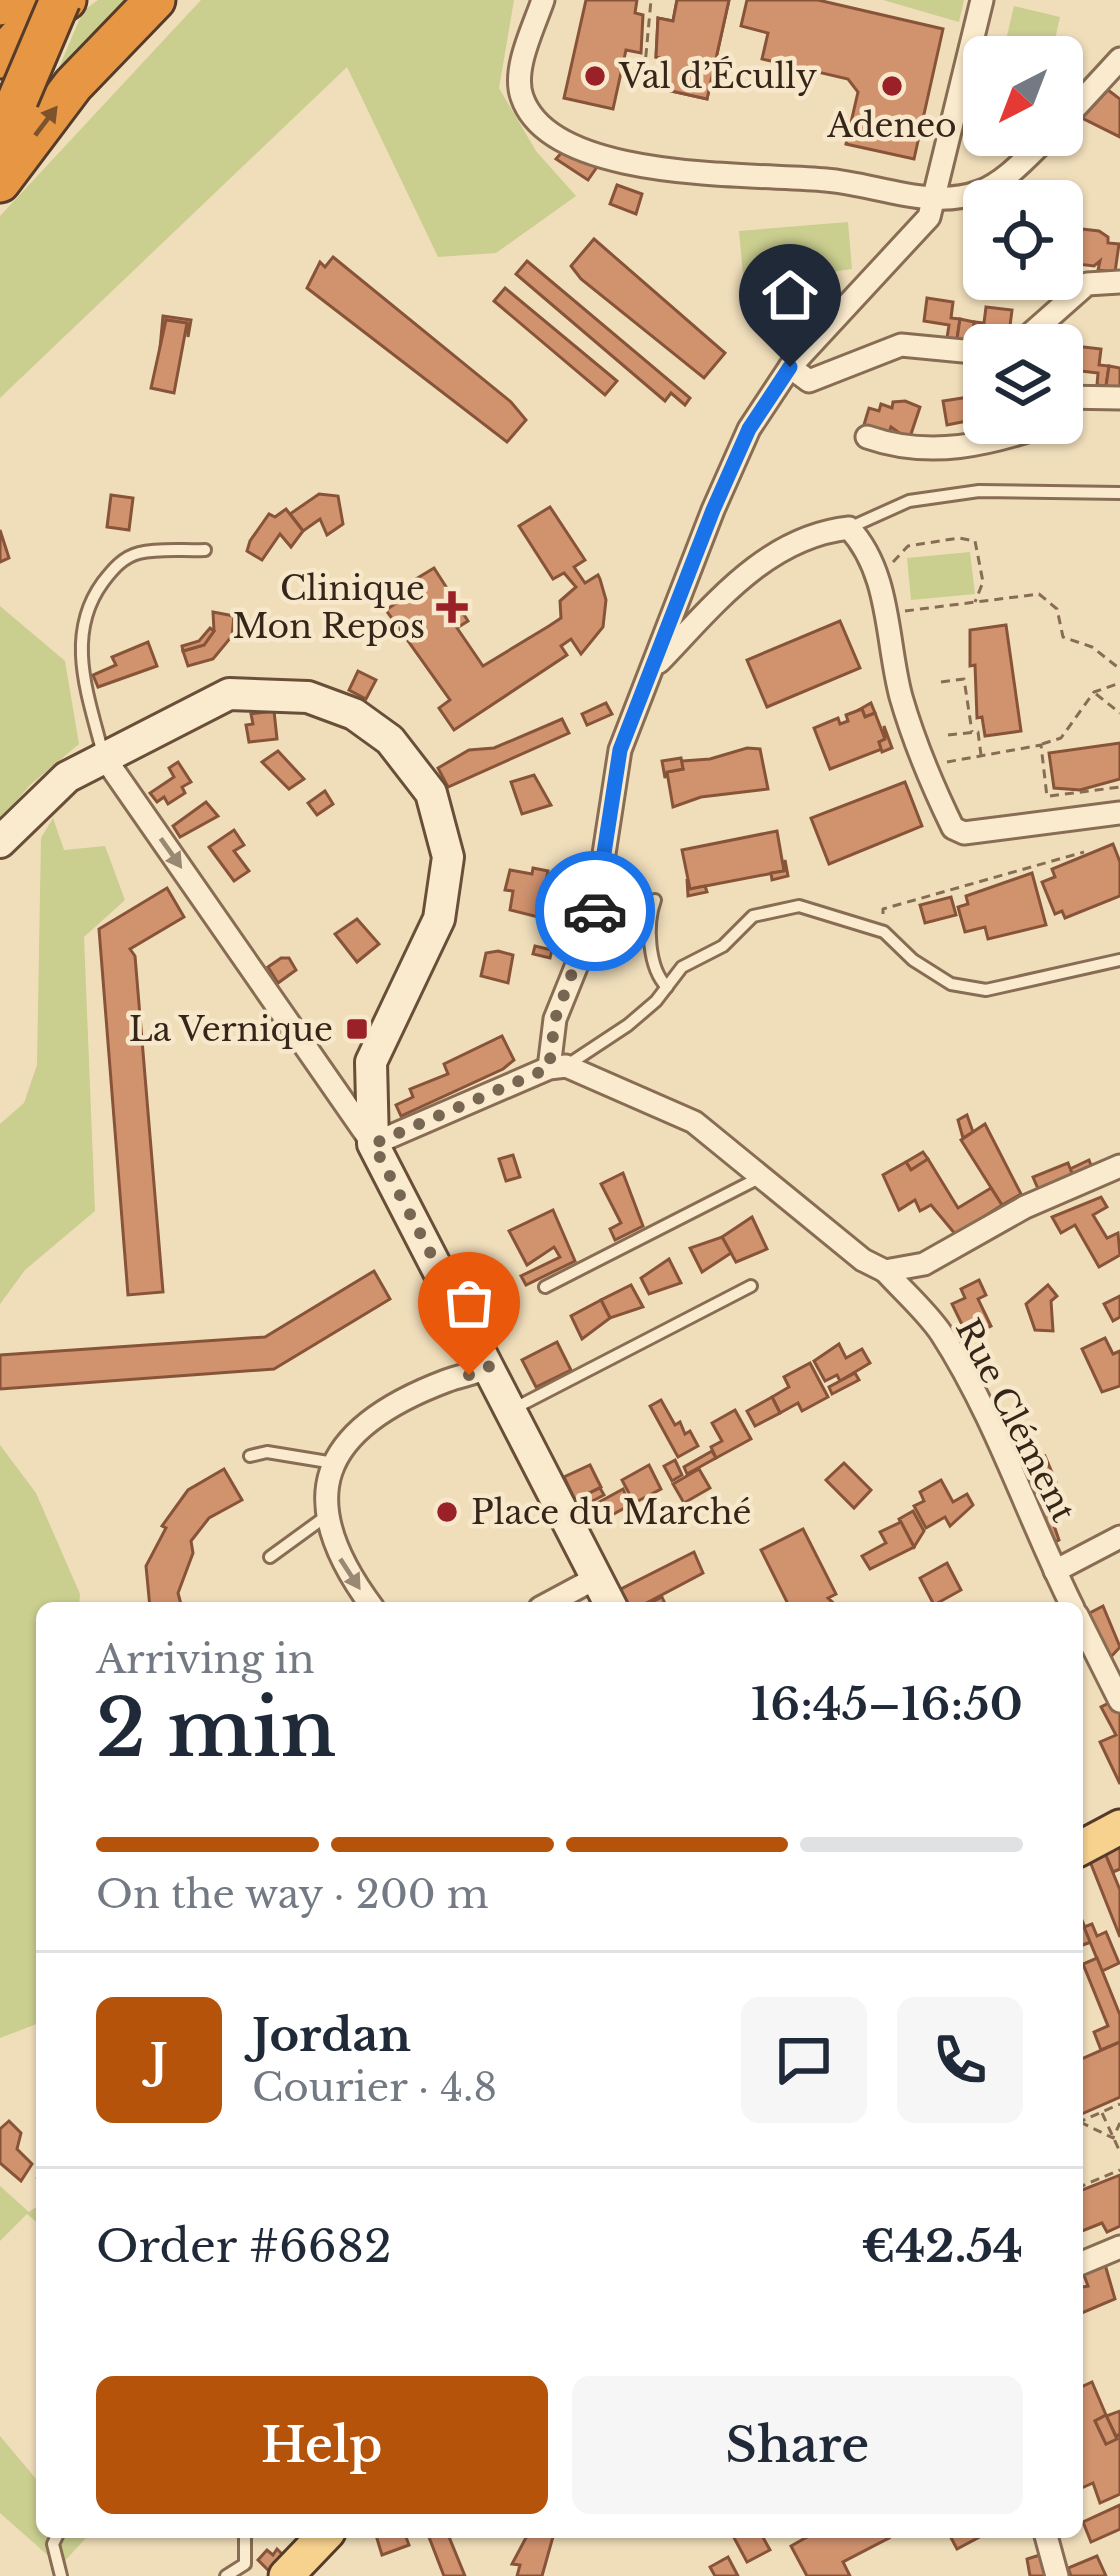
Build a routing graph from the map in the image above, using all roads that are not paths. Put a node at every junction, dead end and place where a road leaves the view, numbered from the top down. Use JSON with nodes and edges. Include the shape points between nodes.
{"nodes":[{"id":1,"x":13,"y":0,"type":"edge"},
{"id":2,"x":63,"y":0,"type":"edge"},
{"id":3,"x":542,"y":0,"type":"edge"},
{"id":4,"x":982,"y":0,"type":"edge"},
{"id":5,"x":0,"y":5,"type":"edge"},
{"id":6,"x":151,"y":8,"type":"edge"},
{"id":7,"x":0,"y":58,"type":"edge"},
{"id":8,"x":1120,"y":59,"type":"edge"},
{"id":9,"x":1083,"y":99,"type":"edge"},
{"id":10,"x":9,"y":115,"type":"edge"},
{"id":11,"x":1025,"y":156,"type":"edge"},
{"id":12,"x":0,"y":182,"type":"edge"},
{"id":13,"x":938,"y":200,"type":"junction"},
{"id":14,"x":1120,"y":282,"type":"edge"},
{"id":15,"x":1042,"y":324,"type":"edge"},
{"id":16,"x":963,"y":351,"type":"edge"},
{"id":17,"x":790,"y":367,"type":"junction"},
{"id":18,"x":1083,"y":397,"type":"edge"},
{"id":19,"x":1120,"y":398,"type":"edge"},
{"id":20,"x":866,"y":437,"type":"dead end"},
{"id":21,"x":968,"y":444,"type":"edge"},
{"id":22,"x":1120,"y":493,"type":"edge"},
{"id":23,"x":849,"y":528,"type":"junction"},
{"id":24,"x":205,"y":550,"type":"dead end"},
{"id":25,"x":651,"y":671,"type":"junction"},
{"id":26,"x":104,"y":757,"type":"junction"},
{"id":27,"x":1120,"y":813,"type":"edge"},
{"id":28,"x":0,"y":842,"type":"edge"},
{"id":29,"x":655,"y":900,"type":"dead end"},
{"id":30,"x":1120,"y":960,"type":"edge"},
{"id":31,"x":667,"y":987,"type":"junction"},
{"id":32,"x":558,"y":1067,"type":"junction"},
{"id":33,"x":373,"y":1144,"type":"junction"},
{"id":34,"x":1120,"y":1166,"type":"edge"},
{"id":35,"x":762,"y":1177,"type":"junction"},
{"id":36,"x":885,"y":1271,"type":"junction"},
{"id":37,"x":751,"y":1286,"type":"dead end"},
{"id":38,"x":545,"y":1287,"type":"dead end"},
{"id":39,"x":490,"y":1366,"type":"junction"},
{"id":40,"x":512,"y":1409,"type":"junction"},
{"id":41,"x":250,"y":1456,"type":"dead end"},
{"id":42,"x":334,"y":1463,"type":"junction"},
{"id":43,"x":326,"y":1517,"type":"junction"},
{"id":44,"x":1120,"y":1537,"type":"edge"},
{"id":45,"x":270,"y":1557,"type":"dead end"},
{"id":46,"x":1055,"y":1571,"type":"junction"},
{"id":47,"x":596,"y":1578,"type":"junction"},
{"id":48,"x":369,"y":1602,"type":"edge"},
{"id":49,"x":551,"y":1602,"type":"edge"},
{"id":50,"x":609,"y":1602,"type":"edge"},
{"id":51,"x":1070,"y":1602,"type":"edge"},
{"id":52,"x":1083,"y":1628,"type":"edge"},
{"id":53,"x":1120,"y":1701,"type":"edge"},
{"id":54,"x":1120,"y":1827,"type":"edge"},
{"id":55,"x":1083,"y":1847,"type":"edge"},
{"id":56,"x":1120,"y":2247,"type":"edge"},
{"id":57,"x":1083,"y":2262,"type":"edge"},
{"id":58,"x":56,"y":2538,"type":"edge"},
{"id":59,"x":244,"y":2538,"type":"edge"},
{"id":60,"x":322,"y":2538,"type":"edge"},
{"id":61,"x":1047,"y":2538,"type":"edge"},
{"id":62,"x":245,"y":2564,"type":"junction"},
{"id":63,"x":61,"y":2576,"type":"edge"},
{"id":64,"x":226,"y":2576,"type":"edge"},
{"id":65,"x":258,"y":2576,"type":"edge"},
{"id":66,"x":286,"y":2576,"type":"edge"},
{"id":67,"x":1057,"y":2576,"type":"edge"}],
"edges":[{"from":1,"to":5,"type":"highway"},
{"from":2,"to":7,"type":"highway"},
{"from":2,"to":10,"type":"highway","bridge":true},
{"from":3,"to":13,"type":"street","via":[[521,70],[522,98],[572,145],[669,171],[829,180]]},
{"from":4,"to":13,"type":"street"},
{"from":12,"to":6,"type":"highway","one_way":true,"via":[[95,61]]},
{"from":8,"to":9,"type":"street"},
{"from":11,"to":13,"type":"street","via":[[981,192]]},
{"from":13,"to":17,"type":"street","via":[[923,226]]},
{"from":14,"to":15,"type":"street","via":[[1087,284]]},
{"from":16,"to":17,"type":"street","via":[[901,345],[809,381]]},
{"from":17,"to":25,"type":"street","via":[[749,429]]},
{"from":18,"to":19,"type":"street"},
{"from":20,"to":21,"type":"street","via":[[906,451]]},
{"from":22,"to":23,"type":"lane","via":[[979,491],[909,501]]},
{"from":23,"to":25,"type":"street","via":[[750,567]]},
{"from":23,"to":27,"type":"street","via":[[878,577],[901,696],[953,828]]},
{"from":24,"to":26,"type":"lane","via":[[134,554],[88,603],[83,677]]},
{"from":25,"to":32,"type":"street","via":[[620,750],[593,925],[555,1019]]},
{"from":26,"to":28,"type":"main road","via":[[43,796]]},
{"from":26,"to":33,"type":"street","one_way":true},
{"from":26,"to":33,"type":"main road","via":[[206,702],[279,693],[354,715],[418,772],[446,834],[445,899],[371,1062]]},
{"from":29,"to":31,"type":"lane","via":[[650,938]]},
{"from":30,"to":31,"type":"lane","via":[[986,990],[932,974],[884,932],[799,906],[752,916]]},
{"from":31,"to":32,"type":"lane","via":[[628,1025]]},
{"from":32,"to":33,"type":"street"},
{"from":32,"to":35,"type":"street","name":"Rue Clément","via":[[694,1122]]},
{"from":33,"to":39,"type":"main road"},
{"from":34,"to":36,"type":"street","via":[[924,1264]]},
{"from":35,"to":36,"type":"street","name":"Rue Clément"},
{"from":35,"to":38,"type":"lane"},
{"from":36,"to":46,"type":"street","name":"Rue Clément","via":[[939,1330]]},
{"from":37,"to":40,"type":"lane"},
{"from":39,"to":40,"type":"main road"},
{"from":39,"to":42,"type":"street","via":[[392,1406],[349,1438]]},
{"from":40,"to":47,"type":"main road"},
{"from":41,"to":42,"type":"lane"},
{"from":42,"to":43,"type":"street"},
{"from":43,"to":45,"type":"lane"},
{"from":43,"to":48,"type":"street","one_way":true,"via":[[337,1555]]},
{"from":44,"to":46,"type":"street"},
{"from":46,"to":51,"type":"street","name":"Rue Clément"},
{"from":47,"to":49,"type":"street"},
{"from":47,"to":50,"type":"main road"},
{"from":52,"to":53,"type":"street","name":"Rue Clément"},
{"from":54,"to":55,"type":"main road"},
{"from":56,"to":57,"type":"street"},
{"from":58,"to":63,"type":"lane"},
{"from":59,"to":62,"type":"lane"},
{"from":60,"to":66,"type":"main road"},
{"from":61,"to":67,"type":"street"},
{"from":62,"to":64,"type":"lane"},
{"from":62,"to":65,"type":"lane"}]}
